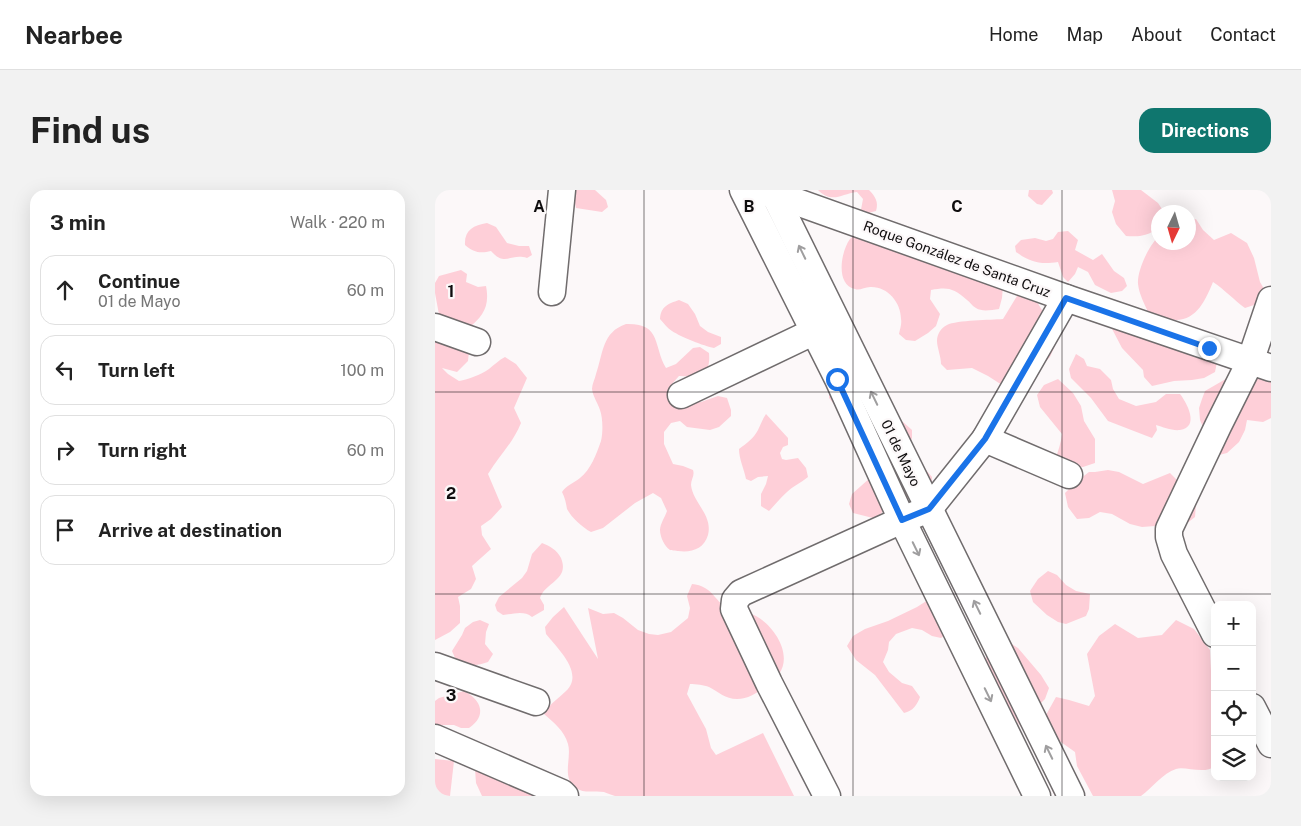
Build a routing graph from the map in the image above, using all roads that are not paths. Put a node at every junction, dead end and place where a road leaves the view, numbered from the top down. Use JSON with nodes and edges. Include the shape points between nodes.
{"nodes":[{"id":1,"x":562,"y":190,"type":"edge"},
{"id":2,"x":743,"y":190,"type":"edge"},
{"id":3,"x":767,"y":191,"type":"edge"},
{"id":4,"x":552,"y":292,"type":"dead end"},
{"id":5,"x":1066,"y":298,"type":"junction"},
{"id":6,"x":1271,"y":300,"type":"edge"},
{"id":7,"x":435,"y":328,"type":"edge"},
{"id":8,"x":813,"y":332,"type":"junction"},
{"id":9,"x":477,"y":342,"type":"dead end"},
{"id":10,"x":1261,"y":365,"type":"edge"},
{"id":11,"x":681,"y":395,"type":"dead end"},
{"id":12,"x":985,"y":439,"type":"junction"},
{"id":13,"x":1069,"y":475,"type":"dead end"},
{"id":14,"x":929,"y":509,"type":"junction"},
{"id":15,"x":902,"y":520,"type":"junction"},
{"id":16,"x":1211,"y":626,"type":"edge"},
{"id":17,"x":435,"y":666,"type":"edge"},
{"id":18,"x":536,"y":702,"type":"dead end"},
{"id":19,"x":1261,"y":712,"type":"edge"},
{"id":20,"x":435,"y":738,"type":"edge"},
{"id":21,"x":1271,"y":744,"type":"edge"},
{"id":22,"x":565,"y":796,"type":"edge"},
{"id":23,"x":827,"y":796,"type":"edge"},
{"id":24,"x":1037,"y":796,"type":"edge"},
{"id":25,"x":1071,"y":796,"type":"edge"}],
"edges":[{"from":1,"to":4,"type":"street"},
{"from":2,"to":8,"type":"street","name":"01 de Mayo"},
{"from":3,"to":5,"type":"street","name":"Roque González de Santa Cruz"},
{"from":14,"to":3,"type":"street","name":"01 de Mayo","one_way":true},
{"from":5,"to":10,"type":"street","name":"Roque González de Santa Cruz"},
{"from":5,"to":12,"type":"street"},
{"from":6,"to":10,"type":"street"},
{"from":7,"to":9,"type":"street"},
{"from":8,"to":11,"type":"street"},
{"from":8,"to":15,"type":"street","name":"01 de Mayo"},
{"from":10,"to":16,"type":"street","via":[[1218,426],[1169,529],[1174,554]]},
{"from":12,"to":13,"type":"street"},
{"from":12,"to":14,"type":"street"},
{"from":14,"to":15,"type":"street"},
{"from":25,"to":14,"type":"street","name":"01 de Mayo","one_way":true},
{"from":15,"to":23,"type":"street","via":[[741,593],[735,600],[734,609]]},
{"from":15,"to":24,"type":"street","name":"01 de Mayo","one_way":true},
{"from":17,"to":18,"type":"street"},
{"from":19,"to":21,"type":"street"},
{"from":20,"to":22,"type":"street"}]}
